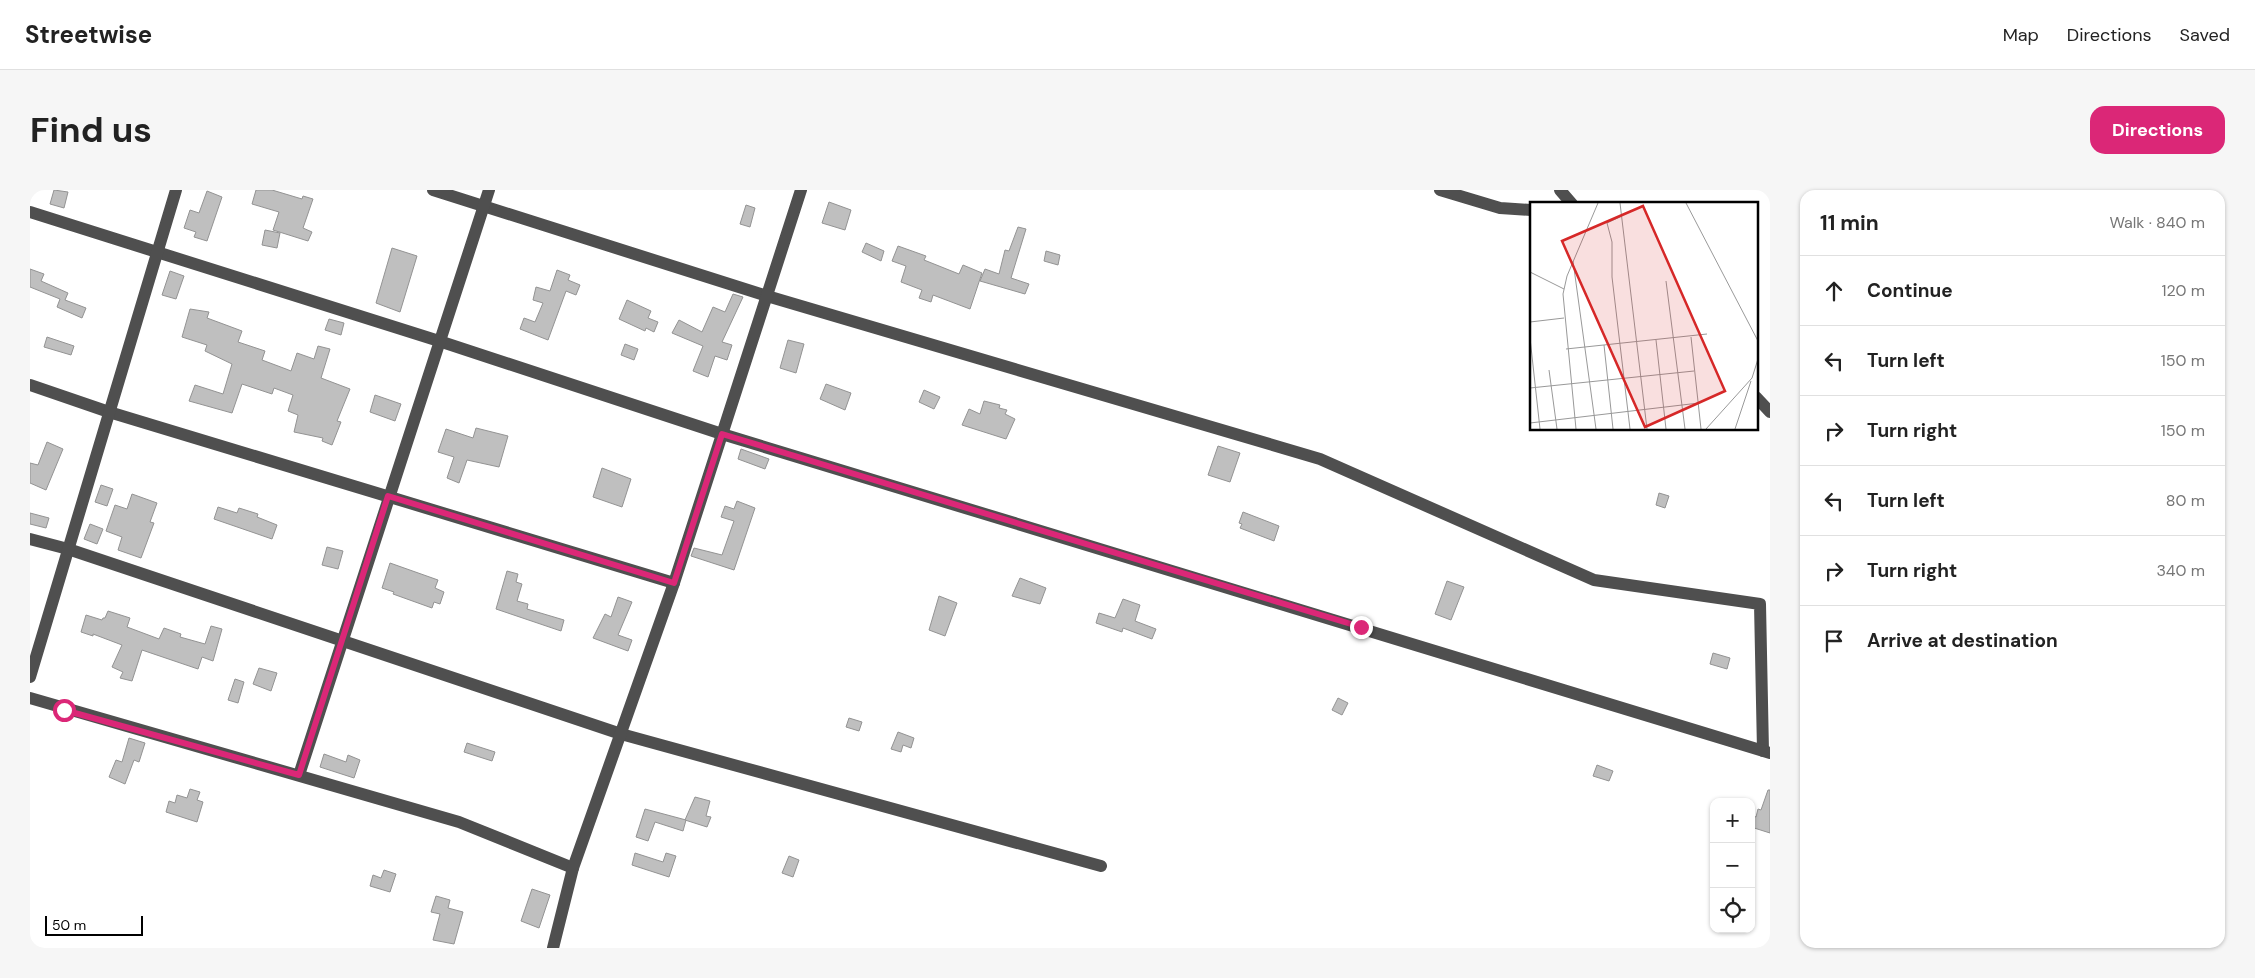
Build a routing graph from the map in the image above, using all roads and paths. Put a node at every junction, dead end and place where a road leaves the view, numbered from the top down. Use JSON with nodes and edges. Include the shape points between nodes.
{"nodes":[{"id":1,"x":176,"y":190,"type":"edge"},
{"id":2,"x":432,"y":190,"type":"edge"},
{"id":3,"x":489,"y":190,"type":"edge"},
{"id":4,"x":801,"y":190,"type":"edge"},
{"id":5,"x":1440,"y":190,"type":"edge"},
{"id":6,"x":1560,"y":190,"type":"edge"},
{"id":7,"x":1570,"y":202,"type":"edge"},
{"id":8,"x":483,"y":206,"type":"junction"},
{"id":9,"x":1530,"y":210,"type":"edge"},
{"id":10,"x":30,"y":212,"type":"edge"},
{"id":11,"x":157,"y":252,"type":"junction"},
{"id":12,"x":767,"y":296,"type":"junction"},
{"id":13,"x":439,"y":341,"type":"junction"},
{"id":14,"x":30,"y":385,"type":"edge"},
{"id":15,"x":1758,"y":399,"type":"edge"},
{"id":16,"x":109,"y":412,"type":"junction"},
{"id":17,"x":1770,"y":412,"type":"edge"},
{"id":18,"x":722,"y":434,"type":"junction"},
{"id":19,"x":388,"y":496,"type":"junction"},
{"id":20,"x":30,"y":539,"type":"edge"},
{"id":21,"x":68,"y":548,"type":"junction"},
{"id":22,"x":674,"y":583,"type":"junction"},
{"id":23,"x":342,"y":640,"type":"junction"},
{"id":24,"x":30,"y":677,"type":"edge"},
{"id":25,"x":30,"y":698,"type":"edge"},
{"id":26,"x":621,"y":734,"type":"junction"},
{"id":27,"x":1766,"y":752,"type":"edge"},
{"id":28,"x":299,"y":775,"type":"junction"},
{"id":29,"x":1101,"y":866,"type":"dead end"},
{"id":30,"x":573,"y":868,"type":"junction"},
{"id":31,"x":553,"y":948,"type":"edge"}],
"edges":[{"from":1,"to":11,"type":"street"},
{"from":2,"to":8,"type":"street"},
{"from":3,"to":8,"type":"street"},
{"from":4,"to":12,"type":"street"},
{"from":5,"to":9,"type":"street","via":[[1500,208]]},
{"from":6,"to":7,"type":"street"},
{"from":8,"to":12,"type":"street"},
{"from":8,"to":13,"type":"street"},
{"from":10,"to":11,"type":"street"},
{"from":11,"to":13,"type":"street"},
{"from":11,"to":16,"type":"street"},
{"from":12,"to":18,"type":"street"},
{"from":12,"to":27,"type":"street","via":[[1320,459],[1594,580],[1760,604]]},
{"from":13,"to":18,"type":"street"},
{"from":13,"to":19,"type":"street"},
{"from":14,"to":16,"type":"street"},
{"from":15,"to":17,"type":"street"},
{"from":16,"to":19,"type":"street"},
{"from":16,"to":21,"type":"street"},
{"from":18,"to":22,"type":"street"},
{"from":18,"to":27,"type":"street"},
{"from":19,"to":22,"type":"street"},
{"from":19,"to":23,"type":"street"},
{"from":20,"to":21,"type":"street"},
{"from":21,"to":23,"type":"street"},
{"from":21,"to":24,"type":"street"},
{"from":22,"to":26,"type":"street"},
{"from":23,"to":26,"type":"street"},
{"from":23,"to":28,"type":"street"},
{"from":25,"to":28,"type":"street"},
{"from":26,"to":29,"type":"street"},
{"from":26,"to":30,"type":"street"},
{"from":28,"to":30,"type":"street","via":[[460,822]]},
{"from":30,"to":31,"type":"street"}]}
